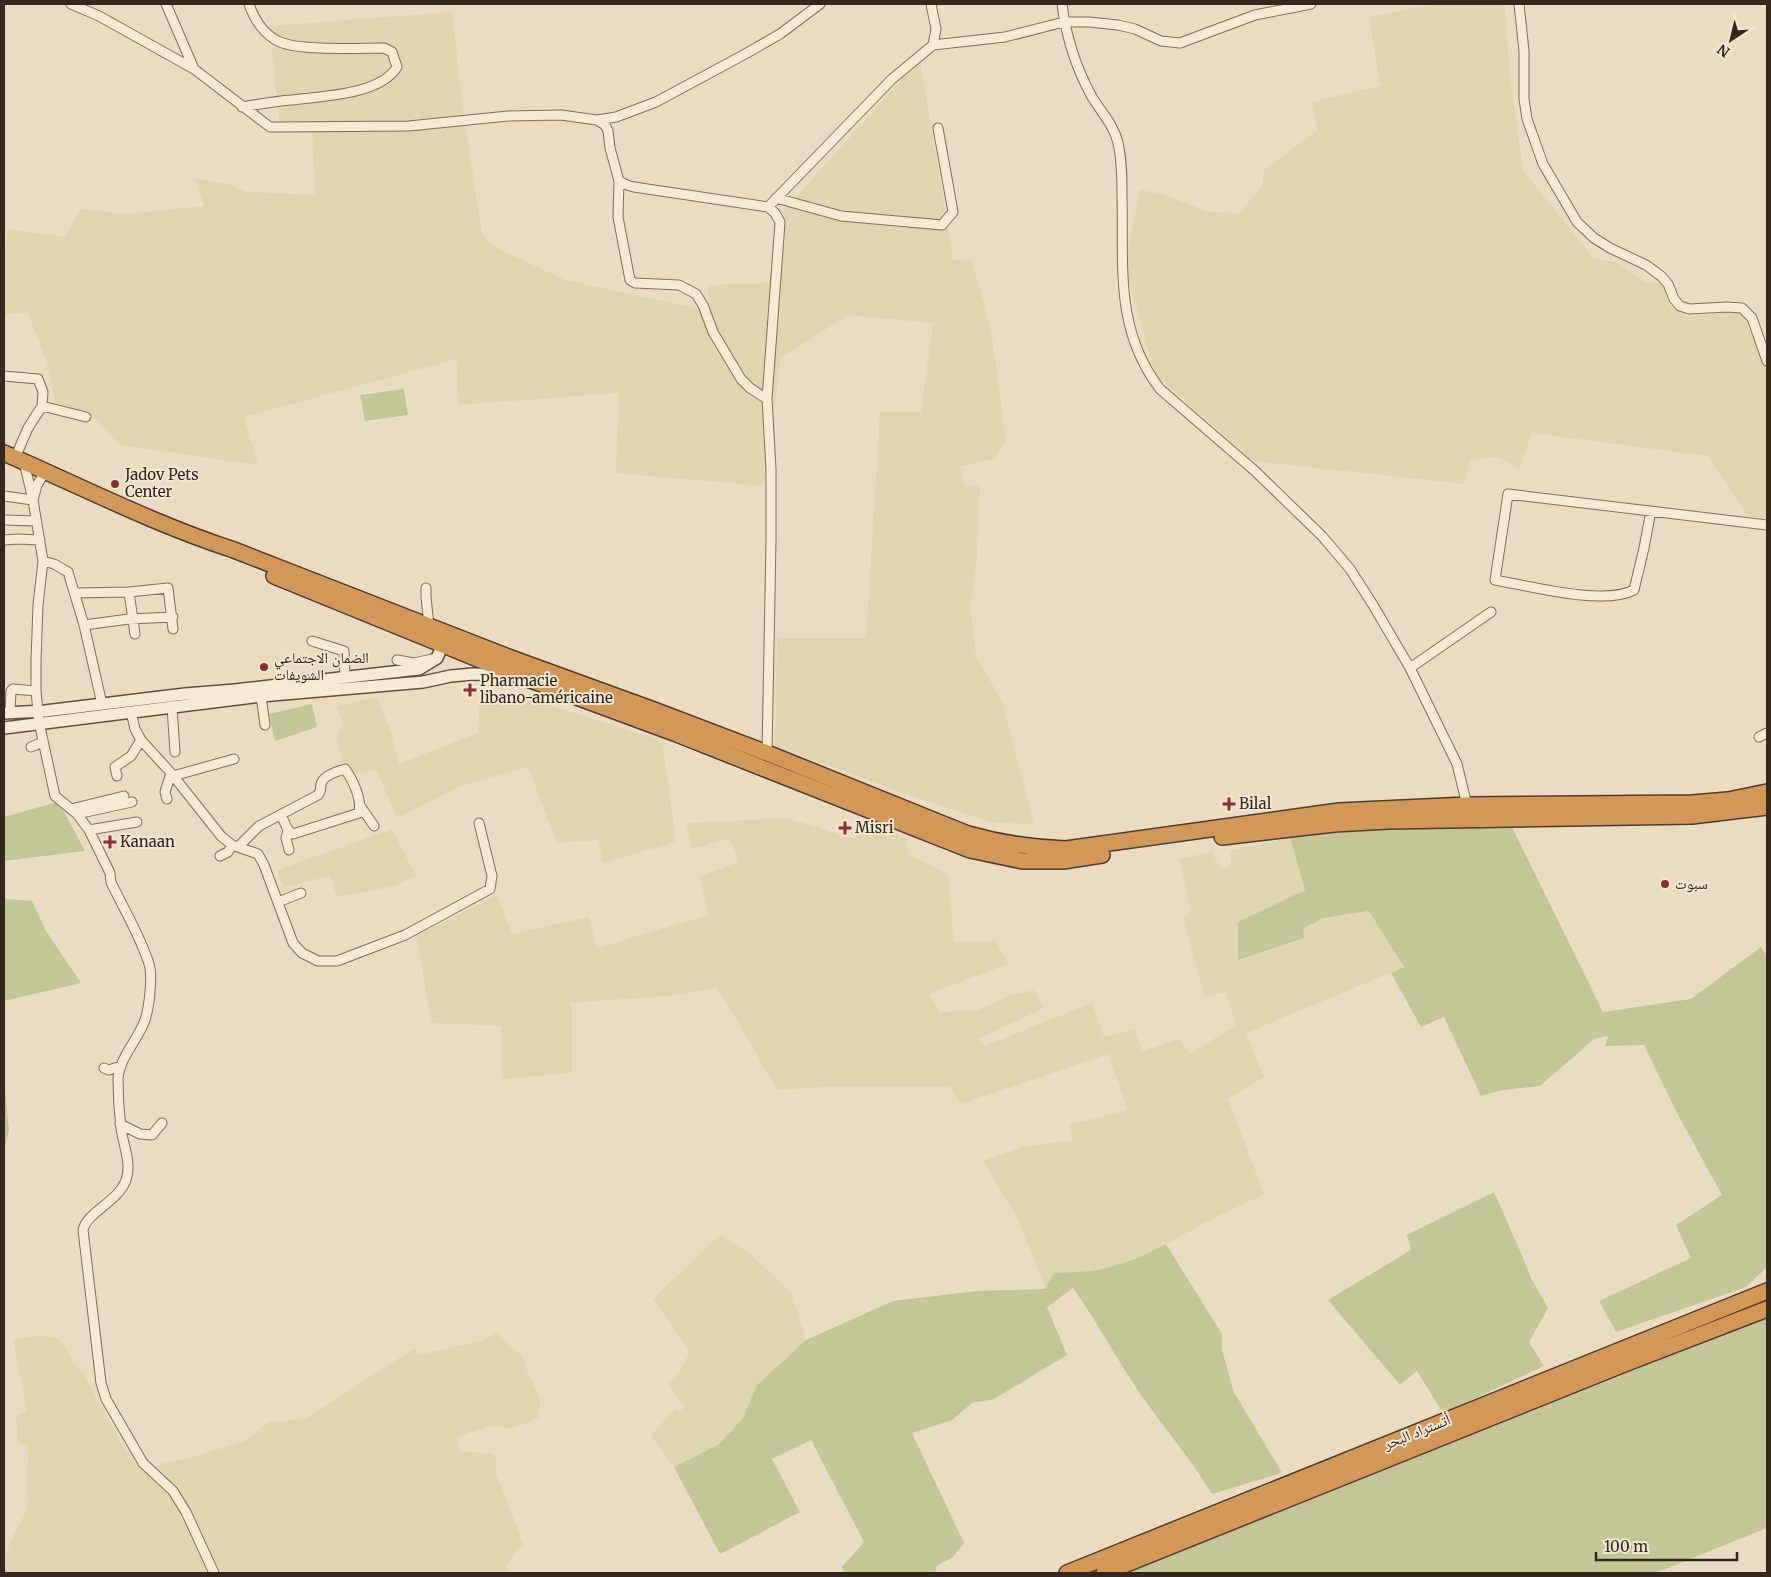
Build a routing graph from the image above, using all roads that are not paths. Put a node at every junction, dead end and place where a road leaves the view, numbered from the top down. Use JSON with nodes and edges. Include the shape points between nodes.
{"nodes":[{"id":1,"x":71,"y":4,"type":"edge"},
{"id":2,"x":166,"y":4,"type":"edge"},
{"id":3,"x":249,"y":4,"type":"edge"},
{"id":4,"x":820,"y":4,"type":"edge"},
{"id":5,"x":931,"y":4,"type":"edge"},
{"id":6,"x":1062,"y":4,"type":"edge"},
{"id":7,"x":1311,"y":4,"type":"edge"},
{"id":8,"x":1519,"y":4,"type":"edge"},
{"id":9,"x":1064,"y":22,"type":"junction"},
{"id":10,"x":933,"y":45,"type":"junction"},
{"id":11,"x":194,"y":69,"type":"junction"},
{"id":12,"x":242,"y":106,"type":"junction"},
{"id":13,"x":616,"y":116,"type":"junction"},
{"id":14,"x":597,"y":120,"type":"junction"},
{"id":15,"x":938,"y":128,"type":"dead end"},
{"id":16,"x":610,"y":136,"type":"junction"},
{"id":17,"x":619,"y":181,"type":"junction"},
{"id":18,"x":776,"y":198,"type":"junction"},
{"id":19,"x":768,"y":207,"type":"junction"},
{"id":20,"x":1767,"y":361,"type":"edge"},
{"id":21,"x":4,"y":376,"type":"edge"},
{"id":22,"x":767,"y":399,"type":"junction"},
{"id":23,"x":42,"y":406,"type":"junction"},
{"id":24,"x":86,"y":417,"type":"dead end"},
{"id":25,"x":14,"y":457,"type":"edge"},
{"id":26,"x":45,"y":472,"type":"junction"},
{"id":27,"x":4,"y":496,"type":"edge"},
{"id":28,"x":33,"y":500,"type":"junction"},
{"id":29,"x":1651,"y":511,"type":"junction"},
{"id":30,"x":4,"y":520,"type":"edge"},
{"id":31,"x":36,"y":521,"type":"junction"},
{"id":32,"x":1767,"y":525,"type":"edge"},
{"id":33,"x":197,"y":538,"type":"junction"},
{"id":34,"x":4,"y":540,"type":"edge"},
{"id":35,"x":40,"y":540,"type":"junction"},
{"id":36,"x":43,"y":561,"type":"junction"},
{"id":37,"x":426,"y":588,"type":"dead end"},
{"id":38,"x":129,"y":592,"type":"junction"},
{"id":39,"x":75,"y":593,"type":"junction"},
{"id":40,"x":1491,"y":612,"type":"dead end"},
{"id":41,"x":173,"y":617,"type":"junction"},
{"id":42,"x":133,"y":619,"type":"junction"},
{"id":43,"x":84,"y":625,"type":"junction"},
{"id":44,"x":429,"y":626,"type":"junction"},
{"id":45,"x":173,"y":629,"type":"dead end"},
{"id":46,"x":135,"y":634,"type":"dead end"},
{"id":47,"x":312,"y":641,"type":"dead end"},
{"id":48,"x":440,"y":652,"type":"junction"},
{"id":49,"x":398,"y":660,"type":"dead end"},
{"id":50,"x":1410,"y":668,"type":"junction"},
{"id":51,"x":517,"y":675,"type":"junction"},
{"id":52,"x":345,"y":678,"type":"junction"},
{"id":53,"x":36,"y":691,"type":"junction"},
{"id":54,"x":262,"y":696,"type":"junction"},
{"id":55,"x":102,"y":704,"type":"junction"},
{"id":56,"x":172,"y":707,"type":"junction"},
{"id":57,"x":7,"y":712,"type":"edge"},
{"id":58,"x":131,"y":712,"type":"junction"},
{"id":59,"x":38,"y":717,"type":"junction"},
{"id":60,"x":265,"y":725,"type":"dead end"},
{"id":61,"x":4,"y":728,"type":"edge"},
{"id":62,"x":141,"y":740,"type":"junction"},
{"id":63,"x":43,"y":742,"type":"junction"},
{"id":64,"x":31,"y":747,"type":"dead end"},
{"id":65,"x":175,"y":752,"type":"dead end"},
{"id":66,"x":766,"y":753,"type":"junction"},
{"id":67,"x":234,"y":759,"type":"dead end"},
{"id":68,"x":172,"y":775,"type":"junction"},
{"id":69,"x":117,"y":776,"type":"dead end"},
{"id":70,"x":1767,"y":792,"type":"edge"},
{"id":71,"x":128,"y":799,"type":"dead end"},
{"id":72,"x":167,"y":800,"type":"dead end"},
{"id":73,"x":1467,"y":805,"type":"junction"},
{"id":74,"x":361,"y":807,"type":"junction"},
{"id":75,"x":1767,"y":808,"type":"edge"},
{"id":76,"x":74,"y":812,"type":"junction"},
{"id":77,"x":281,"y":815,"type":"junction"},
{"id":78,"x":137,"y":822,"type":"dead end"},
{"id":79,"x":479,"y":823,"type":"dead end"},
{"id":80,"x":374,"y":826,"type":"dead end"},
{"id":81,"x":89,"y":830,"type":"junction"},
{"id":82,"x":288,"y":830,"type":"junction"},
{"id":83,"x":235,"y":846,"type":"junction"},
{"id":84,"x":289,"y":850,"type":"dead end"},
{"id":85,"x":220,"y":856,"type":"dead end"},
{"id":86,"x":301,"y":892,"type":"dead end"},
{"id":87,"x":278,"y":902,"type":"junction"},
{"id":88,"x":121,"y":1066,"type":"junction"},
{"id":89,"x":104,"y":1068,"type":"dead end"},
{"id":90,"x":162,"y":1123,"type":"dead end"},
{"id":91,"x":120,"y":1124,"type":"junction"},
{"id":92,"x":1767,"y":1291,"type":"edge"},
{"id":93,"x":1767,"y":1309,"type":"edge"},
{"id":94,"x":214,"y":1573,"type":"edge"},
{"id":95,"x":1067,"y":1573,"type":"edge"},
{"id":96,"x":1104,"y":1573,"type":"edge"}],
"edges":[{"from":1,"to":11,"type":"street","via":[[93,12]]},
{"from":2,"to":11,"type":"street"},
{"from":3,"to":12,"type":"street","via":[[260,26],[280,42],[326,48],[384,48],[392,52],[397,67],[392,75],[360,90]]},
{"from":4,"to":13,"type":"street","via":[[780,34],[747,53],[656,102]]},
{"from":5,"to":10,"type":"street","via":[[936,29]]},
{"from":6,"to":9,"type":"street"},
{"from":7,"to":9,"type":"street","via":[[1255,15],[1180,43],[1162,41],[1118,25]]},
{"from":8,"to":20,"type":"street","via":[[1527,119],[1543,164],[1577,222],[1594,238],[1661,276],[1680,306],[1689,309],[1742,308],[1752,318]]},
{"from":9,"to":10,"type":"street","via":[[1005,37]]},
{"from":9,"to":50,"type":"street","via":[[1080,71],[1118,142],[1122,165],[1125,301],[1136,346],[1151,377],[1322,536],[1363,588]]},
{"from":10,"to":18,"type":"street","via":[[892,79]]},
{"from":11,"to":12,"type":"street"},
{"from":12,"to":14,"type":"street","via":[[270,126],[279,127],[409,126],[508,116],[561,115]]},
{"from":13,"to":14,"type":"street"},
{"from":13,"to":16,"type":"street"},
{"from":14,"to":16,"type":"street","via":[[605,125]]},
{"from":15,"to":18,"type":"street","via":[[953,212],[942,224],[841,216]]},
{"from":16,"to":17,"type":"street"},
{"from":17,"to":19,"type":"street","via":[[634,187]]},
{"from":17,"to":22,"type":"street","via":[[618,217],[630,280],[679,285],[696,294],[737,373],[745,384]]},
{"from":18,"to":19,"type":"street"},
{"from":19,"to":22,"type":"street","via":[[775,212],[780,231]]},
{"from":21,"to":23,"type":"street","via":[[38,379],[43,392]]},
{"from":22,"to":66,"type":"street","via":[[771,541]]},
{"from":23,"to":24,"type":"street"},
{"from":23,"to":25,"type":"street"},
{"from":25,"to":26,"type":"highway"},
{"from":25,"to":28,"type":"street"},
{"from":26,"to":28,"type":"street"},
{"from":26,"to":33,"type":"highway"},
{"from":27,"to":28,"type":"street"},
{"from":28,"to":31,"type":"street"},
{"from":29,"to":29,"type":"street","via":[[1634,590],[1626,594],[1578,595],[1495,580],[1508,494]]},
{"from":29,"to":32,"type":"street"},
{"from":30,"to":31,"type":"street"},
{"from":31,"to":35,"type":"street"},
{"from":33,"to":44,"type":"highway"},
{"from":33,"to":48,"type":"highway","via":[[235,560]]},
{"from":34,"to":35,"type":"street"},
{"from":35,"to":36,"type":"street"},
{"from":36,"to":39,"type":"street","via":[[68,572]]},
{"from":36,"to":53,"type":"street","via":[[38,605]]},
{"from":37,"to":44,"type":"street"},
{"from":38,"to":39,"type":"street"},
{"from":38,"to":41,"type":"street","via":[[168,588]]},
{"from":38,"to":42,"type":"street"},
{"from":39,"to":43,"type":"street"},
{"from":40,"to":50,"type":"street"},
{"from":41,"to":42,"type":"street"},
{"from":41,"to":45,"type":"street"},
{"from":42,"to":43,"type":"street"},
{"from":42,"to":46,"type":"street"},
{"from":43,"to":55,"type":"street"},
{"from":44,"to":66,"type":"highway"},
{"from":47,"to":52,"type":"street","via":[[344,651]]},
{"from":48,"to":49,"type":"street","via":[[414,663]]},
{"from":48,"to":51,"type":"highway"},
{"from":48,"to":52,"type":"street","via":[[419,669]]},
{"from":50,"to":73,"type":"street","via":[[1457,764]]},
{"from":51,"to":54,"type":"street","via":[[474,674],[423,682]]},
{"from":51,"to":75,"type":"highway","via":[[970,850],[1023,861],[1062,861],[1334,824],[1692,816]]},
{"from":52,"to":55,"type":"street"},
{"from":53,"to":57,"type":"street","via":[[13,689]]},
{"from":53,"to":59,"type":"street"},
{"from":54,"to":56,"type":"street"},
{"from":54,"to":60,"type":"street"},
{"from":55,"to":59,"type":"street"},
{"from":56,"to":58,"type":"street"},
{"from":56,"to":65,"type":"street"},
{"from":57,"to":59,"type":"street"},
{"from":58,"to":59,"type":"street"},
{"from":58,"to":62,"type":"street"},
{"from":59,"to":61,"type":"street"},
{"from":59,"to":63,"type":"street"},
{"from":62,"to":68,"type":"street"},
{"from":62,"to":69,"type":"street","via":[[131,756],[115,766]]},
{"from":63,"to":64,"type":"street"},
{"from":63,"to":76,"type":"street","via":[[55,796]]},
{"from":66,"to":73,"type":"highway","via":[[968,834],[1049,849],[1081,848],[1339,811]]},
{"from":67,"to":68,"type":"street"},
{"from":68,"to":72,"type":"street","via":[[165,792]]},
{"from":68,"to":83,"type":"street","via":[[222,836]]},
{"from":70,"to":73,"type":"highway","via":[[1692,803]]},
{"from":71,"to":76,"type":"street"},
{"from":74,"to":77,"type":"street","via":[[345,769],[324,779],[318,795]]},
{"from":74,"to":80,"type":"street"},
{"from":74,"to":82,"type":"street","via":[[359,813],[299,833],[293,834]]},
{"from":76,"to":81,"type":"street"},
{"from":77,"to":82,"type":"street"},
{"from":77,"to":83,"type":"street","via":[[259,826]]},
{"from":78,"to":81,"type":"street"},
{"from":79,"to":87,"type":"street","via":[[492,876],[490,889],[405,935],[337,961],[318,961],[293,944]]},
{"from":81,"to":88,"type":"street","via":[[150,966],[150,994],[144,1020]]},
{"from":82,"to":84,"type":"street"},
{"from":83,"to":85,"type":"street"},
{"from":83,"to":87,"type":"street","via":[[258,854]]},
{"from":86,"to":87,"type":"street"},
{"from":88,"to":89,"type":"street","via":[[109,1070]]},
{"from":88,"to":91,"type":"street","via":[[118,1077]]},
{"from":90,"to":91,"type":"street","via":[[152,1135],[140,1134]]},
{"from":91,"to":94,"type":"street","via":[[128,1164],[126,1182],[115,1197],[88,1220],[83,1230],[101,1383],[106,1399],[143,1463],[173,1491],[182,1505]]},
{"from":92,"to":95,"type":"highway","name":"أتستراد البحر"},
{"from":93,"to":96,"type":"highway","name":"أتستراد البحر"}]}
